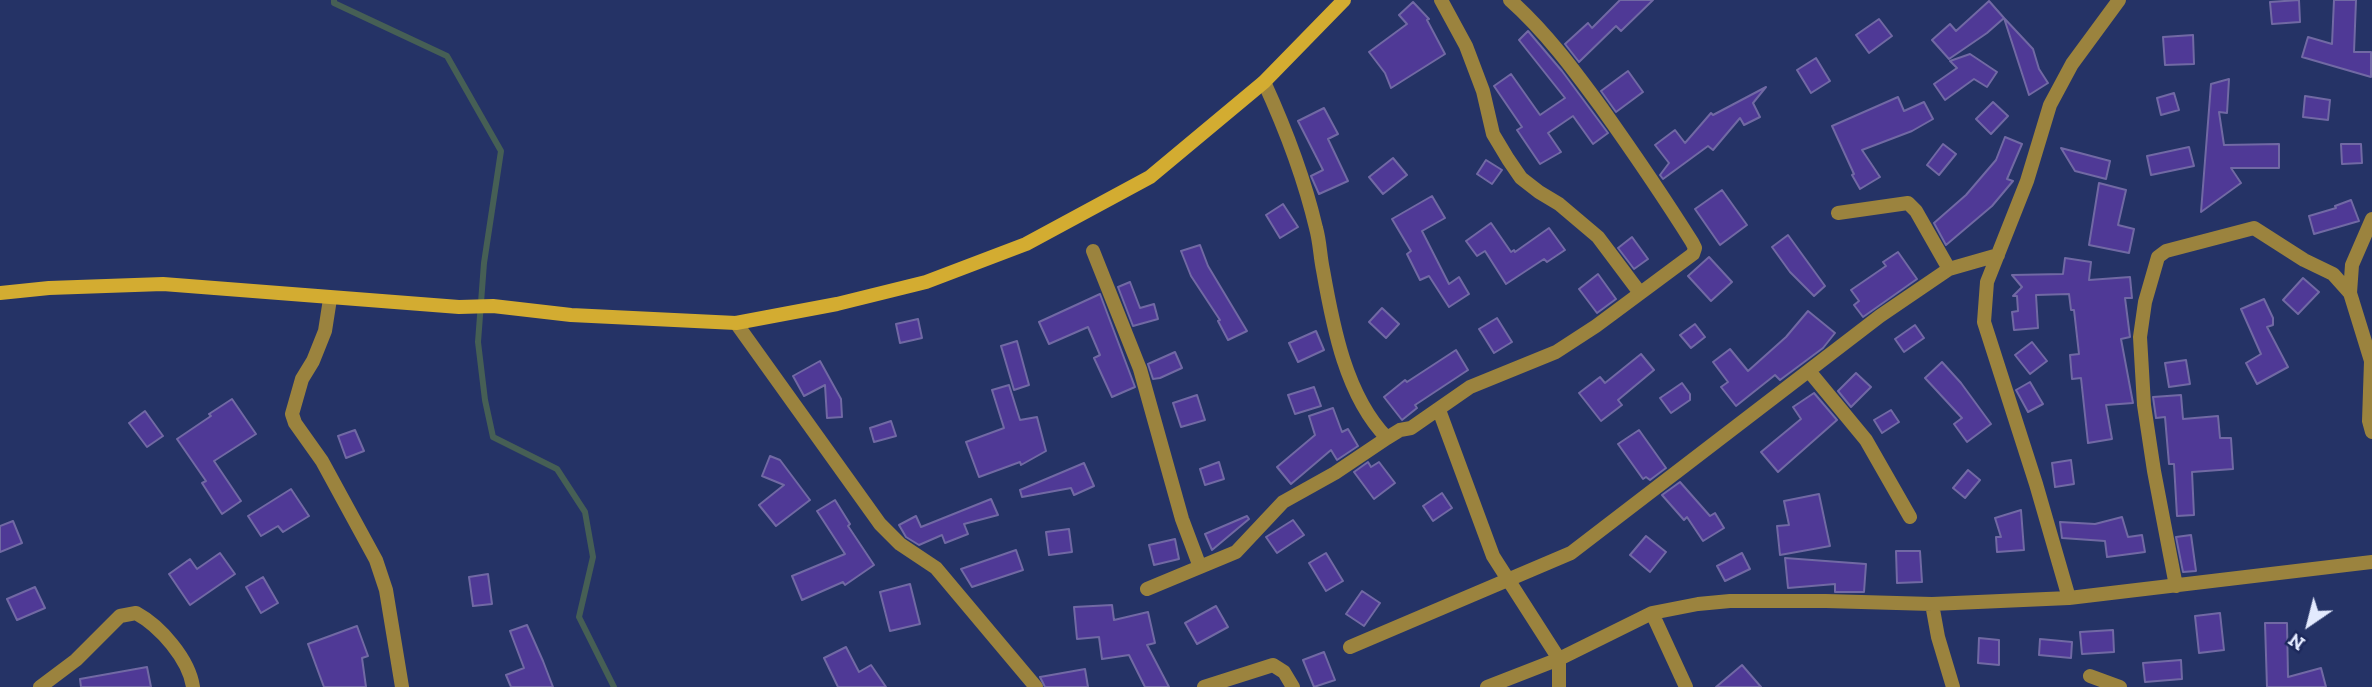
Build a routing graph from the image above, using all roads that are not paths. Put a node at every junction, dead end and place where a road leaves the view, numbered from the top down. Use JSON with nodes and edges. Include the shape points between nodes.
{"nodes":[{"id":1,"x":1344,"y":0,"type":"edge"},
{"id":2,"x":1441,"y":0,"type":"edge"},
{"id":3,"x":1510,"y":0,"type":"edge"},
{"id":4,"x":2119,"y":0,"type":"edge"},
{"id":5,"x":1264,"y":82,"type":"junction"},
{"id":6,"x":1838,"y":213,"type":"dead end"},
{"id":7,"x":2372,"y":219,"type":"edge"},
{"id":8,"x":1093,"y":251,"type":"dead end"},
{"id":9,"x":1998,"y":255,"type":"junction"},
{"id":10,"x":1949,"y":269,"type":"junction"},
{"id":11,"x":0,"y":293,"type":"edge"},
{"id":12,"x":1640,"y":293,"type":"junction"},
{"id":13,"x":2350,"y":293,"type":"junction"},
{"id":14,"x":330,"y":299,"type":"junction"},
{"id":15,"x":736,"y":323,"type":"junction"},
{"id":16,"x":1809,"y":371,"type":"junction"},
{"id":17,"x":1439,"y":410,"type":"junction"},
{"id":18,"x":2372,"y":432,"type":"edge"},
{"id":19,"x":1387,"y":438,"type":"junction"},
{"id":20,"x":1910,"y":517,"type":"dead end"},
{"id":21,"x":2372,"y":562,"type":"edge"},
{"id":22,"x":1200,"y":568,"type":"junction"},
{"id":23,"x":1510,"y":580,"type":"junction"},
{"id":24,"x":2176,"y":586,"type":"junction"},
{"id":25,"x":1147,"y":589,"type":"dead end"},
{"id":26,"x":2069,"y":598,"type":"junction"},
{"id":27,"x":1932,"y":604,"type":"junction"},
{"id":28,"x":1652,"y":613,"type":"junction"},
{"id":29,"x":1350,"y":647,"type":"dead end"},
{"id":30,"x":1559,"y":659,"type":"junction"},
{"id":31,"x":2090,"y":677,"type":"dead end"},
{"id":32,"x":40,"y":687,"type":"edge"},
{"id":33,"x":193,"y":687,"type":"edge"},
{"id":34,"x":402,"y":687,"type":"edge"},
{"id":35,"x":1036,"y":687,"type":"edge"},
{"id":36,"x":1204,"y":687,"type":"edge"},
{"id":37,"x":1293,"y":687,"type":"edge"},
{"id":38,"x":1487,"y":687,"type":"edge"},
{"id":39,"x":1559,"y":687,"type":"edge"},
{"id":40,"x":1686,"y":687,"type":"edge"},
{"id":41,"x":1953,"y":687,"type":"edge"},
{"id":42,"x":2120,"y":687,"type":"edge"}],
"edges":[{"from":1,"to":5,"type":"main road"},
{"from":2,"to":12,"type":"street","via":[[1466,46],[1493,134],[1508,159],[1521,178],[1598,237]]},
{"from":3,"to":12,"type":"street","via":[[1585,84],[1695,248]]},
{"from":4,"to":9,"type":"street","via":[[2072,64],[2050,105]]},
{"from":5,"to":15,"type":"main road","via":[[1150,177],[1026,244],[926,282]]},
{"from":5,"to":19,"type":"street","via":[[1302,174],[1334,324],[1357,399]]},
{"from":6,"to":10,"type":"street","via":[[1908,203]]},
{"from":7,"to":13,"type":"street","via":[[2351,265]]},
{"from":8,"to":22,"type":"street","via":[[1140,369]]},
{"from":9,"to":10,"type":"street"},
{"from":9,"to":26,"type":"street","via":[[1987,282],[1984,322]]},
{"from":10,"to":16,"type":"street"},
{"from":11,"to":14,"type":"main road","via":[[163,284]]},
{"from":12,"to":17,"type":"street","via":[[1556,352],[1470,387]]},
{"from":13,"to":18,"type":"street","via":[[2371,361]]},
{"from":13,"to":24,"type":"street","via":[[2333,274],[2258,228],[2166,251],[2158,257],[2140,337],[2144,405]]},
{"from":14,"to":15,"type":"main road"},
{"from":14,"to":34,"type":"street","via":[[326,331],[302,379],[292,414],[376,560],[386,590]]},
{"from":15,"to":35,"type":"street","via":[[880,524],[936,568]]},
{"from":16,"to":20,"type":"street","via":[[1866,440]]},
{"from":16,"to":23,"type":"street","via":[[1571,553]]},
{"from":17,"to":19,"type":"street"},
{"from":17,"to":23,"type":"street","via":[[1493,556]]},
{"from":19,"to":22,"type":"street","via":[[1283,502],[1236,552]]},
{"from":21,"to":24,"type":"street"},
{"from":22,"to":25,"type":"street"},
{"from":23,"to":29,"type":"street"},
{"from":23,"to":30,"type":"street"},
{"from":24,"to":26,"type":"street"},
{"from":26,"to":27,"type":"street"},
{"from":27,"to":28,"type":"street","via":[[1730,601]]},
{"from":27,"to":41,"type":"street"},
{"from":28,"to":30,"type":"street"},
{"from":28,"to":40,"type":"street"},
{"from":30,"to":38,"type":"street"},
{"from":30,"to":39,"type":"street"},
{"from":31,"to":42,"type":"street"},
{"from":32,"to":33,"type":"street","via":[[76,660],[120,616],[136,613],[149,620],[180,656]]},
{"from":36,"to":37,"type":"street","via":[[1273,665]]}]}
